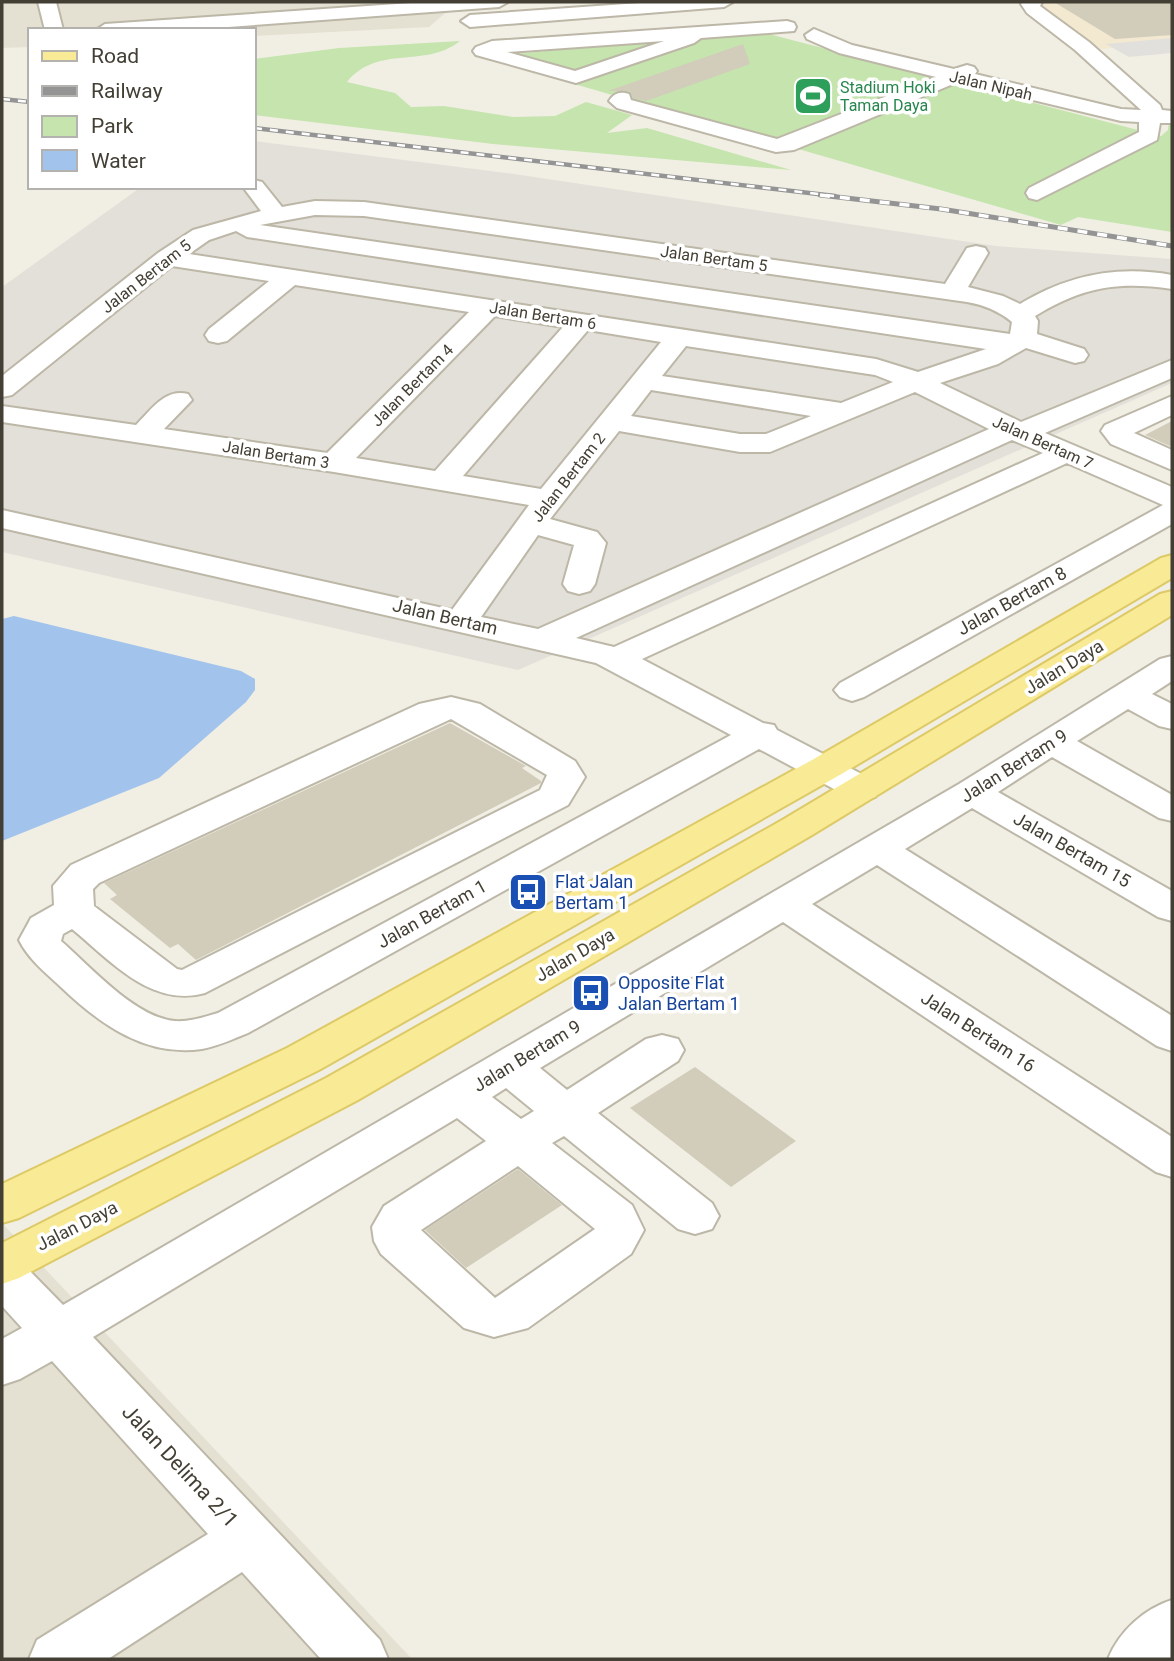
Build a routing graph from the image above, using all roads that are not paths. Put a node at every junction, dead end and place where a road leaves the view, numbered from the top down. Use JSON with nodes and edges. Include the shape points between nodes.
{"nodes":[{"id":1,"x":47,"y":2,"type":"edge"},
{"id":2,"x":167,"y":2,"type":"edge"},
{"id":3,"x":499,"y":2,"type":"edge"},
{"id":4,"x":724,"y":2,"type":"edge"},
{"id":5,"x":471,"y":3,"type":"edge"},
{"id":6,"x":403,"y":5,"type":"edge"},
{"id":7,"x":635,"y":5,"type":"edge"},
{"id":8,"x":1033,"y":5,"type":"edge"},
{"id":9,"x":289,"y":9,"type":"edge"},
{"id":10,"x":176,"y":25,"type":"junction"},
{"id":11,"x":54,"y":28,"type":"edge"},
{"id":12,"x":133,"y":28,"type":"edge"},
{"id":13,"x":697,"y":32,"type":"junction"},
{"id":14,"x":1106,"y":44,"type":"dead end"},
{"id":15,"x":960,"y":74,"type":"junction"},
{"id":16,"x":622,"y":98,"type":"dead end"},
{"id":17,"x":1162,"y":113,"type":"edge"},
{"id":18,"x":256,"y":189,"type":"edge"},
{"id":19,"x":1037,"y":193,"type":"dead end"},
{"id":20,"x":276,"y":215,"type":"junction"},
{"id":21,"x":224,"y":226,"type":"junction"},
{"id":22,"x":584,"y":240,"type":"junction"},
{"id":23,"x":976,"y":253,"type":"dead end"},
{"id":24,"x":167,"y":258,"type":"junction"},
{"id":25,"x":292,"y":276,"type":"junction"},
{"id":26,"x":550,"y":276,"type":"junction"},
{"id":27,"x":1172,"y":282,"type":"edge"},
{"id":28,"x":952,"y":292,"type":"junction"},
{"id":29,"x":502,"y":309,"type":"junction"},
{"id":30,"x":581,"y":322,"type":"junction"},
{"id":31,"x":1019,"y":332,"type":"junction"},
{"id":32,"x":218,"y":335,"type":"dead end"},
{"id":33,"x":679,"y":337,"type":"junction"},
{"id":34,"x":1075,"y":355,"type":"dead end"},
{"id":35,"x":1172,"y":369,"type":"edge"},
{"id":36,"x":643,"y":380,"type":"junction"},
{"id":37,"x":916,"y":382,"type":"junction"},
{"id":38,"x":2,"y":389,"type":"edge"},
{"id":39,"x":178,"y":400,"type":"dead end"},
{"id":40,"x":1172,"y":404,"type":"edge"},
{"id":41,"x":844,"y":412,"type":"junction"},
{"id":42,"x":2,"y":414,"type":"edge"},
{"id":43,"x":614,"y":421,"type":"junction"},
{"id":44,"x":1016,"y":431,"type":"junction"},
{"id":45,"x":143,"y":434,"type":"junction"},
{"id":46,"x":1066,"y":453,"type":"junction"},
{"id":47,"x":1172,"y":461,"type":"edge"},
{"id":48,"x":334,"y":463,"type":"junction"},
{"id":49,"x":442,"y":481,"type":"junction"},
{"id":50,"x":1172,"y":498,"type":"edge"},
{"id":51,"x":540,"y":512,"type":"junction"},
{"id":52,"x":1172,"y":512,"type":"edge"},
{"id":53,"x":2,"y":519,"type":"edge"},
{"id":54,"x":1172,"y":565,"type":"edge"},
{"id":55,"x":579,"y":584,"type":"dead end"},
{"id":56,"x":1172,"y":601,"type":"edge"},
{"id":57,"x":461,"y":621,"type":"junction"},
{"id":58,"x":545,"y":639,"type":"junction"},
{"id":59,"x":617,"y":658,"type":"junction"},
{"id":60,"x":1172,"y":666,"type":"edge"},
{"id":61,"x":852,"y":690,"type":"dead end"},
{"id":62,"x":1127,"y":695,"type":"junction"},
{"id":63,"x":1172,"y":718,"type":"edge"},
{"id":64,"x":761,"y":733,"type":"junction"},
{"id":65,"x":1052,"y":742,"type":"junction"},
{"id":66,"x":825,"y":768,"type":"junction"},
{"id":67,"x":862,"y":789,"type":"junction"},
{"id":68,"x":972,"y":792,"type":"junction"},
{"id":69,"x":555,"y":797,"type":"junction"},
{"id":70,"x":1172,"y":810,"type":"edge"},
{"id":71,"x":596,"y":825,"type":"junction"},
{"id":72,"x":878,"y":849,"type":"junction"},
{"id":73,"x":1165,"y":895,"type":"edge"},
{"id":74,"x":784,"y":904,"type":"junction"},
{"id":75,"x":74,"y":911,"type":"junction"},
{"id":76,"x":1172,"y":1036,"type":"edge"},
{"id":77,"x":663,"y":1050,"type":"dead end"},
{"id":78,"x":509,"y":1067,"type":"junction"},
{"id":79,"x":460,"y":1096,"type":"junction"},
{"id":80,"x":567,"y":1113,"type":"junction"},
{"id":81,"x":1172,"y":1160,"type":"edge"},
{"id":82,"x":2,"y":1205,"type":"edge"},
{"id":83,"x":695,"y":1216,"type":"dead end"},
{"id":84,"x":2,"y":1265,"type":"edge"},
{"id":85,"x":2,"y":1273,"type":"edge"},
{"id":86,"x":58,"y":1333,"type":"junction"},
{"id":87,"x":2,"y":1364,"type":"edge"},
{"id":88,"x":247,"y":1539,"type":"junction"},
{"id":89,"x":1172,"y":1626,"type":"edge"},
{"id":90,"x":58,"y":1659,"type":"edge"},
{"id":91,"x":359,"y":1659,"type":"edge"},
{"id":92,"x":1137,"y":1659,"type":"edge"}],
"edges":[{"from":1,"to":11,"type":"street"},
{"from":2,"to":10,"type":"street"},
{"from":3,"to":5,"type":"street"},
{"from":4,"to":7,"type":"street"},
{"from":5,"to":6,"type":"street"},
{"from":5,"to":7,"type":"street","via":[[452,16],[476,21]]},
{"from":6,"to":9,"type":"street"},
{"from":8,"to":14,"type":"street"},
{"from":8,"to":17,"type":"street"},
{"from":9,"to":10,"type":"street"},
{"from":10,"to":12,"type":"street"},
{"from":13,"to":13,"type":"street","name":"Jalan Nipah","via":[[576,77],[483,51],[492,47]]},
{"from":13,"to":15,"type":"street","name":"Jalan Nipah","via":[[815,23],[830,27],[822,33],[841,47]]},
{"from":15,"to":16,"type":"street","via":[[776,146],[624,104],[619,101]]},
{"from":15,"to":17,"type":"street","name":"Jalan Nipah","via":[[1121,115]]},
{"from":17,"to":19,"type":"street","via":[[1149,135]]},
{"from":18,"to":20,"type":"street"},
{"from":20,"to":21,"type":"street","name":"Jalan Bertam 5"},
{"from":20,"to":22,"type":"street","name":"Jalan Bertam 5","via":[[345,208]]},
{"from":21,"to":24,"type":"street","name":"Jalan Bertam 5"},
{"from":21,"to":26,"type":"street"},
{"from":22,"to":26,"type":"street","name":"Jalan Bertam 4"},
{"from":22,"to":28,"type":"street","name":"Jalan Bertam 5"},
{"from":23,"to":28,"type":"street"},
{"from":24,"to":25,"type":"street","name":"Jalan Bertam 6"},
{"from":24,"to":38,"type":"street","name":"Jalan Bertam 5"},
{"from":25,"to":29,"type":"street","name":"Jalan Bertam 6"},
{"from":25,"to":32,"type":"street"},
{"from":26,"to":29,"type":"street","name":"Jalan Bertam 4"},
{"from":26,"to":31,"type":"street"},
{"from":27,"to":31,"type":"street","via":[[1150,277],[1093,280],[1063,290]]},
{"from":28,"to":31,"type":"street","name":"Jalan Bertam 5","via":[[986,298]]},
{"from":29,"to":30,"type":"street","name":"Jalan Bertam 6"},
{"from":29,"to":48,"type":"street","name":"Jalan Bertam 4"},
{"from":30,"to":33,"type":"street","name":"Jalan Bertam 6"},
{"from":30,"to":49,"type":"street"},
{"from":31,"to":34,"type":"street"},
{"from":31,"to":37,"type":"street","via":[[989,358]]},
{"from":33,"to":36,"type":"street","name":"Jalan Bertam 2"},
{"from":33,"to":37,"type":"street","name":"Jalan Bertam 6","via":[[851,362]]},
{"from":35,"to":44,"type":"street"},
{"from":36,"to":41,"type":"street"},
{"from":36,"to":43,"type":"street","name":"Jalan Bertam 2"},
{"from":37,"to":41,"type":"street"},
{"from":37,"to":44,"type":"street","name":"Jalan Bertam 7"},
{"from":39,"to":45,"type":"street"},
{"from":40,"to":47,"type":"street","via":[[1115,431]]},
{"from":41,"to":43,"type":"street","via":[[784,439],[756,444]]},
{"from":42,"to":45,"type":"street","name":"Jalan Bertam 3"},
{"from":43,"to":51,"type":"street","name":"Jalan Bertam 2"},
{"from":44,"to":46,"type":"street","name":"Jalan Bertam 7"},
{"from":44,"to":58,"type":"street"},
{"from":45,"to":48,"type":"street","name":"Jalan Bertam 3"},
{"from":46,"to":50,"type":"street","name":"Jalan Bertam 7"},
{"from":46,"to":59,"type":"street"},
{"from":48,"to":49,"type":"street","name":"Jalan Bertam 3"},
{"from":49,"to":51,"type":"street","name":"Jalan Bertam 3"},
{"from":51,"to":55,"type":"street","name":"Jalan Bertam 3","via":[[590,543]]},
{"from":51,"to":57,"type":"street","name":"Jalan Bertam 2"},
{"from":52,"to":61,"type":"street","name":"Jalan Bertam 8"},
{"from":53,"to":57,"type":"street","name":"Jalan Bertam"},
{"from":54,"to":66,"type":"main road","name":"Jalan Daya"},
{"from":56,"to":67,"type":"main road","name":"Jalan Daya"},
{"from":57,"to":58,"type":"street","name":"Jalan Bertam"},
{"from":58,"to":59,"type":"street","name":"Jalan Bertam"},
{"from":59,"to":64,"type":"street","name":"Jalan Bertam"},
{"from":60,"to":62,"type":"street","name":"Jalan Bertam 9"},
{"from":62,"to":63,"type":"street"},
{"from":62,"to":65,"type":"street","name":"Jalan Bertam 9"},
{"from":64,"to":66,"type":"street","name":"Jalan Bertam"},
{"from":64,"to":71,"type":"street","name":"Jalan Bertam 1"},
{"from":65,"to":68,"type":"street","name":"Jalan Bertam 9"},
{"from":65,"to":70,"type":"street"},
{"from":66,"to":67,"type":"street","name":"Jalan Bertam"},
{"from":66,"to":82,"type":"main road","name":"Jalan Daya","via":[[303,1059]]},
{"from":67,"to":84,"type":"main road","name":"Jalan Daya","via":[[342,1089]]},
{"from":68,"to":72,"type":"street","name":"Jalan Bertam 9"},
{"from":68,"to":73,"type":"street","name":"Jalan Bertam 15"},
{"from":69,"to":71,"type":"street"},
{"from":69,"to":75,"type":"street","via":[[190,983],[162,979]]},
{"from":69,"to":75,"type":"street","via":[[566,777],[562,769],[467,712],[442,709],[85,874],[73,886]]},
{"from":71,"to":75,"type":"street","name":"Jalan Bertam 1","via":[[211,1032],[158,1034],[133,1025],[44,948],[40,940],[45,927]]},
{"from":72,"to":74,"type":"street","name":"Jalan Bertam 9"},
{"from":72,"to":76,"type":"street"},
{"from":74,"to":78,"type":"street","name":"Jalan Bertam 9"},
{"from":74,"to":81,"type":"street","name":"Jalan Bertam 16"},
{"from":77,"to":80,"type":"street"},
{"from":78,"to":79,"type":"street","name":"Jalan Bertam 9"},
{"from":78,"to":80,"type":"street"},
{"from":79,"to":80,"type":"street","via":[[520,1144]]},
{"from":79,"to":86,"type":"street","name":"Jalan Bertam 9"},
{"from":80,"to":83,"type":"street"},
{"from":85,"to":86,"type":"street","name":"Jalan Delima 2/1"},
{"from":86,"to":87,"type":"street","name":"Jalan Bertam 9"},
{"from":86,"to":88,"type":"street","name":"Jalan Delima 2/1"},
{"from":88,"to":90,"type":"street"},
{"from":88,"to":91,"type":"street","name":"Jalan Delima 2/1"},
{"from":89,"to":92,"type":"street"}]}
